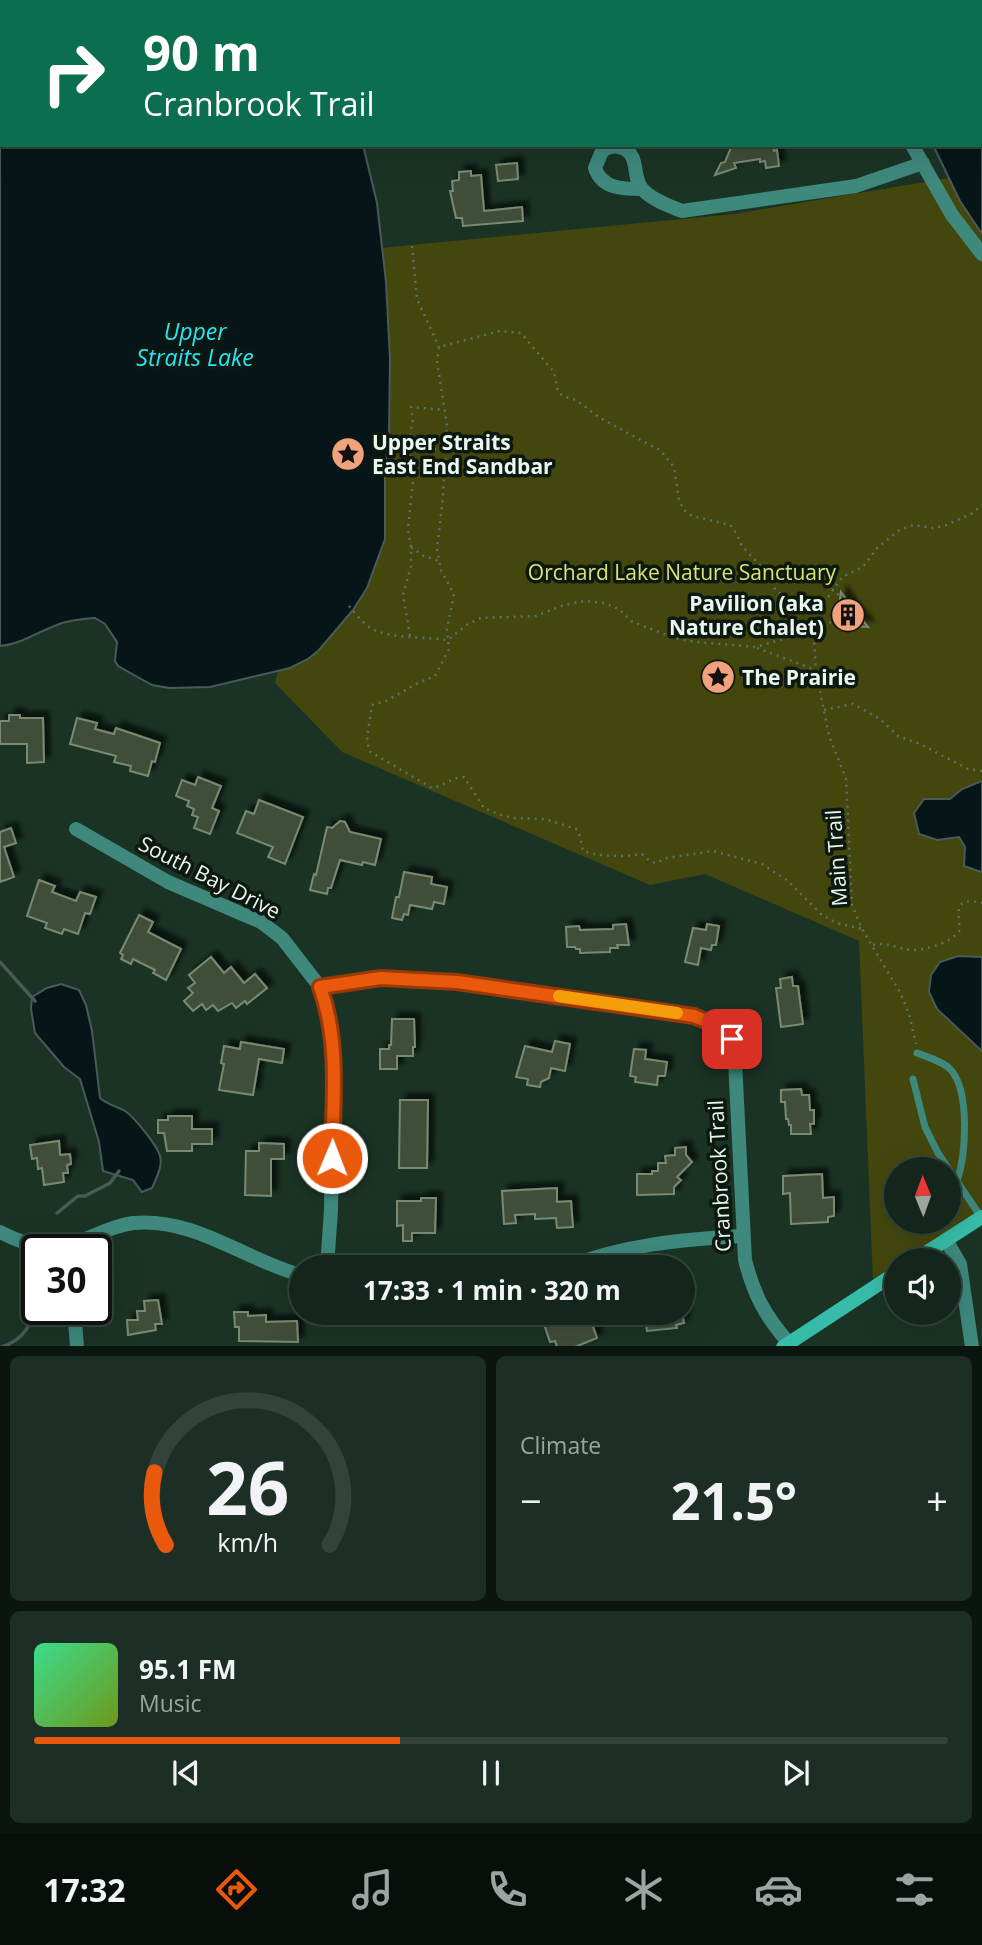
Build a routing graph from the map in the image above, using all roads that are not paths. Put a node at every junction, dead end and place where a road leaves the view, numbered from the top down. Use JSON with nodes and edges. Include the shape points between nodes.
{"nodes":[{"id":1,"x":913,"y":147,"type":"edge"},
{"id":2,"x":923,"y":163,"type":"junction"},
{"id":3,"x":642,"y":189,"type":"dead end"},
{"id":4,"x":982,"y":254,"type":"edge"},
{"id":5,"x":76,"y":829,"type":"dead end"},
{"id":6,"x":320,"y":987,"type":"junction"},
{"id":7,"x":917,"y":1053,"type":"road end"},
{"id":8,"x":913,"y":1079,"type":"dead end"},
{"id":9,"x":941,"y":1157,"type":"edge"},
{"id":10,"x":961,"y":1170,"type":"edge"},
{"id":11,"x":961,"y":1187,"type":"edge"},
{"id":12,"x":981,"y":1217,"type":"edge"},
{"id":13,"x":0,"y":1232,"type":"edge"},
{"id":14,"x":94,"y":1234,"type":"edge"},
{"id":15,"x":743,"y":1236,"type":"junction"},
{"id":16,"x":946,"y":1240,"type":"junction"},
{"id":17,"x":21,"y":1242,"type":"edge"},
{"id":18,"x":934,"y":1248,"type":"edge"},
{"id":19,"x":328,"y":1255,"type":"edge"},
{"id":20,"x":611,"y":1255,"type":"edge"},
{"id":21,"x":289,"y":1271,"type":"edge"},
{"id":22,"x":884,"y":1281,"type":"edge"},
{"id":23,"x":75,"y":1325,"type":"edge"},
{"id":24,"x":786,"y":1345,"type":"edge"},
{"id":25,"x":77,"y":1346,"type":"edge"},
{"id":26,"x":972,"y":1346,"type":"edge"}],
"edges":[{"from":1,"to":2,"type":"street"},
{"from":2,"to":3,"type":"street","via":[[856,186],[693,211],[673,208]]},
{"from":2,"to":4,"type":"street","via":[[952,215]]},
{"from":5,"to":6,"type":"street","name":"South Bay Drive","via":[[168,883],[261,922],[282,938]]},
{"from":6,"to":15,"type":"street","name":"Cranbrook Trail","via":[[381,978],[457,982],[694,1016],[716,1024],[732,1039],[735,1061]]},
{"from":6,"to":19,"type":"street","name":"South Bay Drive","via":[[333,1045]]},
{"from":7,"to":10,"type":"lane","via":[[949,1068],[957,1080],[965,1134]]},
{"from":8,"to":9,"type":"lane","via":[[925,1127]]},
{"from":11,"to":12,"type":"lane"},
{"from":12,"to":16,"type":"main road"},
{"from":13,"to":17,"type":"street"},
{"from":14,"to":21,"type":"street","via":[[133,1223],[164,1224],[194,1231]]},
{"from":15,"to":20,"type":"street","via":[[694,1238]]},
{"from":15,"to":24,"type":"street","name":"Cranbrook Trail","via":[[752,1289]]},
{"from":16,"to":18,"type":"main road"},
{"from":16,"to":26,"type":"street","via":[[960,1264]]},
{"from":22,"to":24,"type":"main road"},
{"from":23,"to":25,"type":"street"}]}
